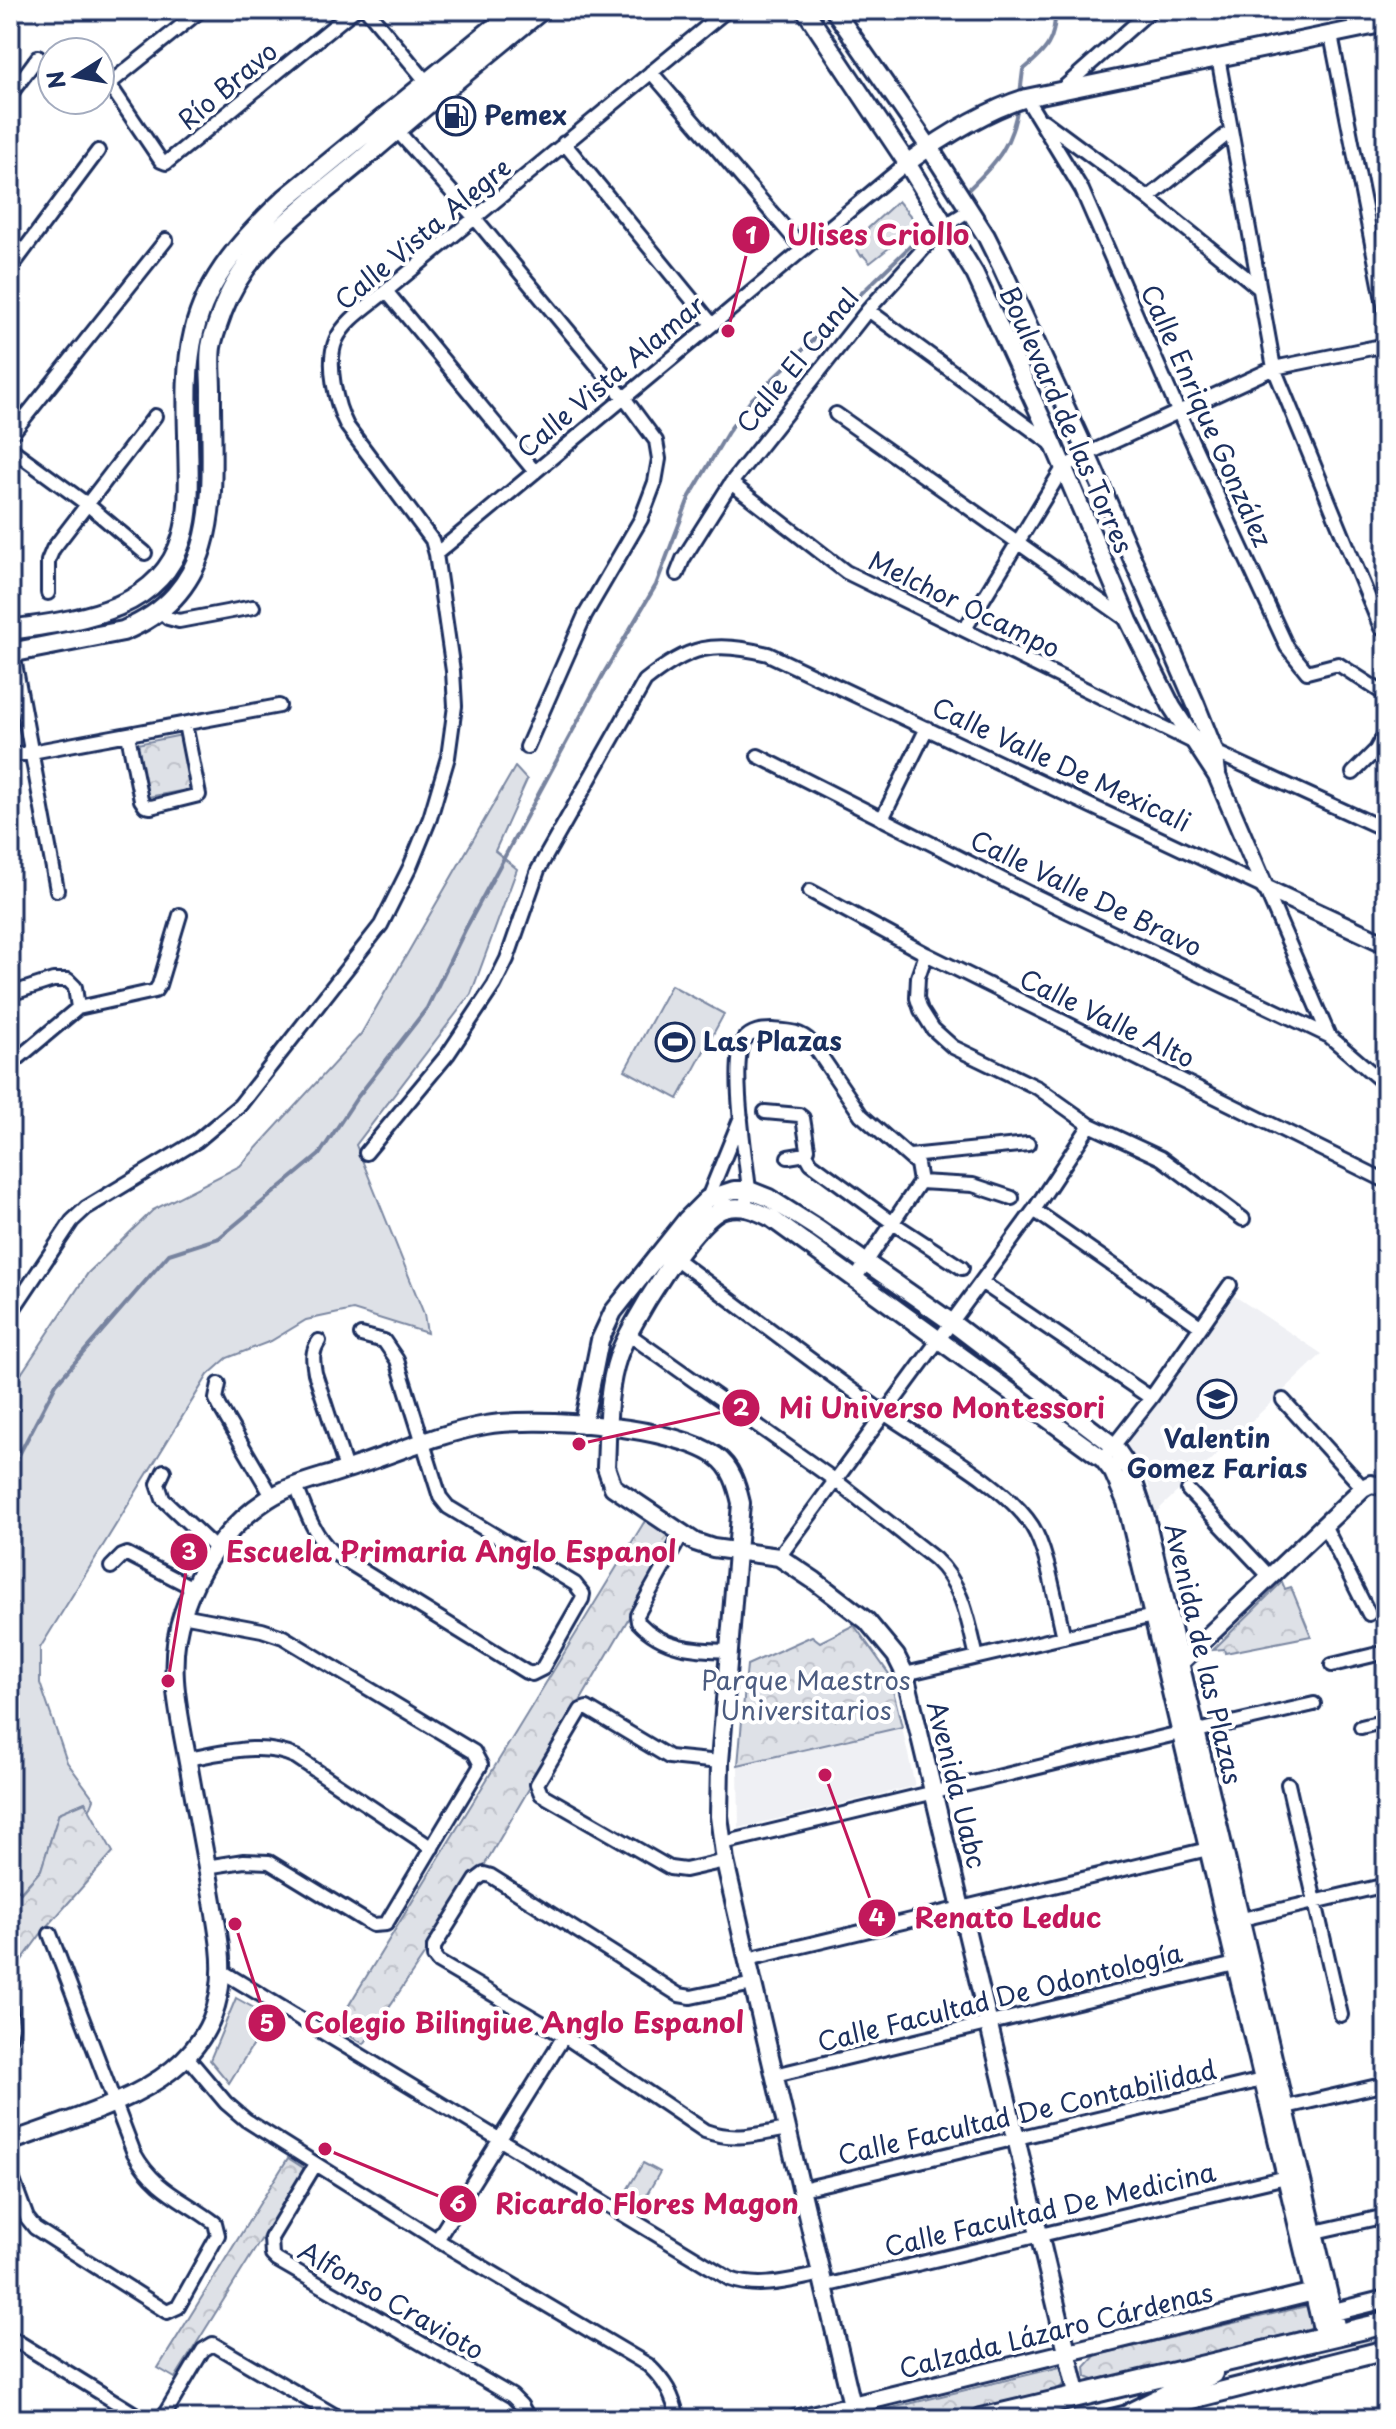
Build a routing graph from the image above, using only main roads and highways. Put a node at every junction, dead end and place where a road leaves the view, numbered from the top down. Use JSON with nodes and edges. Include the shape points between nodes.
{"nodes":[{"id":1,"x":516,"y":10,"type":"edge"},
{"id":2,"x":541,"y":10,"type":"edge"},
{"id":3,"x":432,"y":89,"type":"junction"},
{"id":4,"x":391,"y":124,"type":"junction"},
{"id":5,"x":10,"y":630,"type":"edge"},
{"id":6,"x":11,"y":648,"type":"edge"},
{"id":7,"x":1386,"y":2323,"type":"edge"},
{"id":8,"x":1386,"y":2350,"type":"edge"},
{"id":9,"x":1244,"y":2357,"type":"junction"},
{"id":10,"x":1132,"y":2413,"type":"junction"},
{"id":11,"x":981,"y":2419,"type":"edge"},
{"id":12,"x":1112,"y":2419,"type":"edge"}],
"edges":[{"from":1,"to":3,"type":"main road"},
{"from":2,"to":3,"type":"main road"},
{"from":3,"to":4,"type":"main road"},
{"from":4,"to":5,"type":"main road","via":[[286,198],[251,231],[202,304],[188,363],[187,509],[173,561],[133,601],[87,617]]},
{"from":4,"to":6,"type":"main road","via":[[274,235],[224,308],[211,349],[209,527],[188,579],[160,611],[123,631]]},
{"from":7,"to":9,"type":"highway"},
{"from":8,"to":10,"type":"main road"},
{"from":9,"to":10,"type":"highway"},
{"from":9,"to":11,"type":"highway"},
{"from":10,"to":12,"type":"main road"}]}
